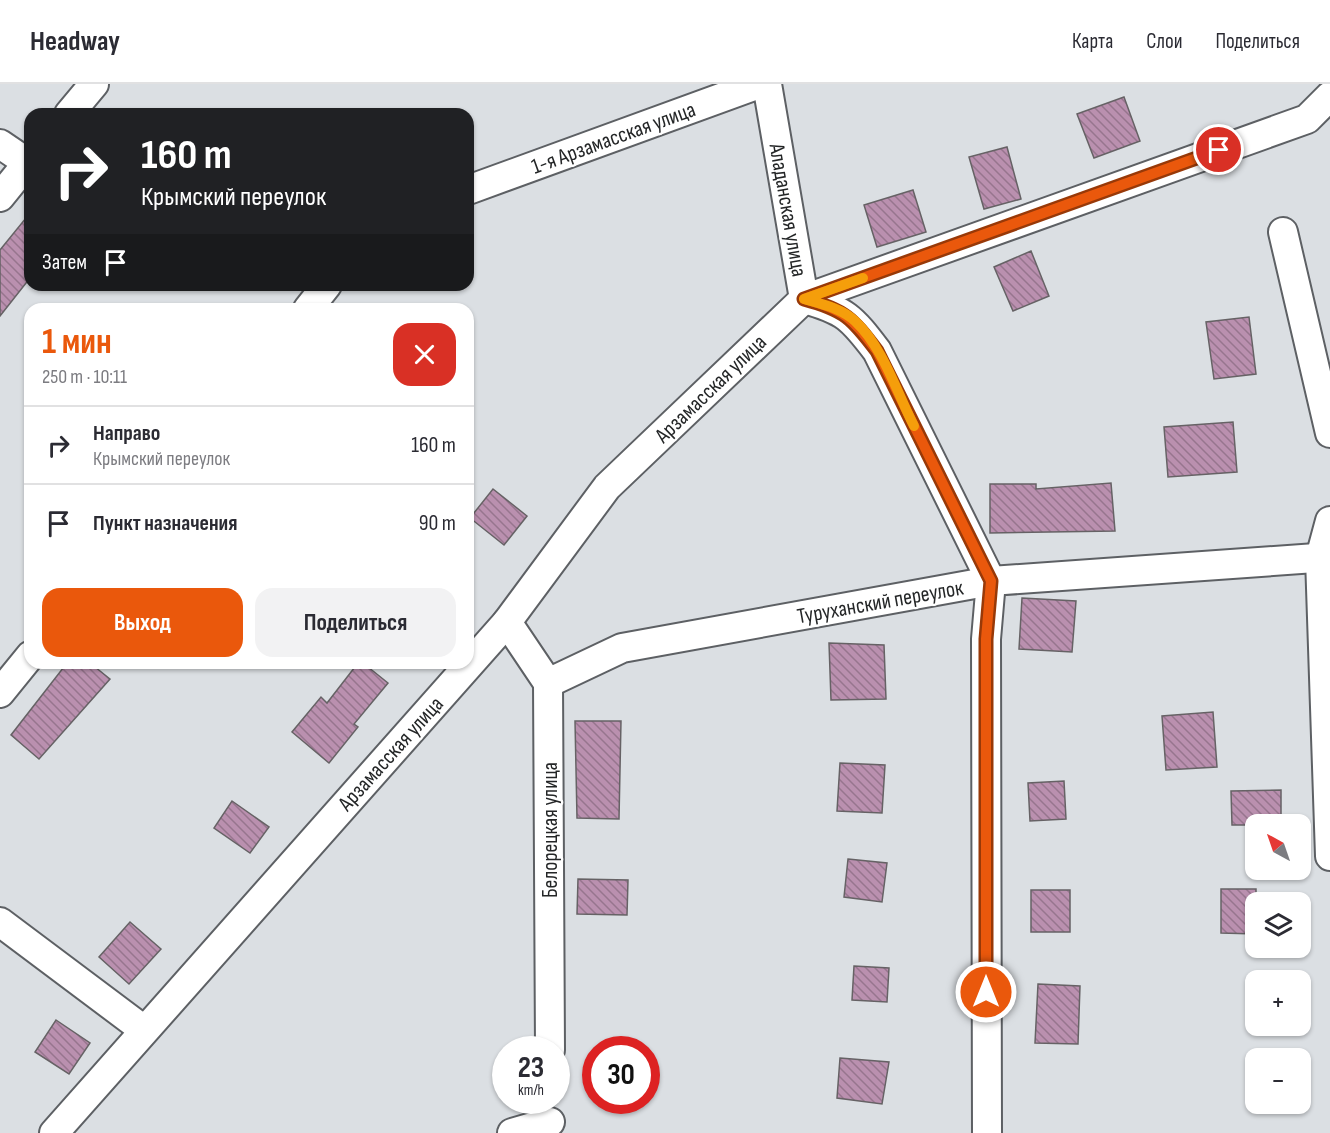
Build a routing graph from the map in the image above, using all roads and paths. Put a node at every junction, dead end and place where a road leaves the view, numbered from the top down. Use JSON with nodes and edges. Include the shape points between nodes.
{"nodes":[{"id":1,"x":94,"y":84,"type":"edge"},
{"id":2,"x":759,"y":84,"type":"edge"},
{"id":3,"x":767,"y":84,"type":"edge"},
{"id":4,"x":1330,"y":96,"type":"edge"},
{"id":5,"x":74,"y":108,"type":"edge"},
{"id":6,"x":0,"y":144,"type":"edge"},
{"id":7,"x":24,"y":158,"type":"edge"},
{"id":8,"x":24,"y":167,"type":"edge"},
{"id":9,"x":474,"y":188,"type":"edge"},
{"id":10,"x":0,"y":197,"type":"edge"},
{"id":11,"x":1283,"y":232,"type":"dead end"},
{"id":12,"x":322,"y":291,"type":"edge"},
{"id":13,"x":804,"y":299,"type":"junction"},
{"id":14,"x":313,"y":303,"type":"edge"},
{"id":15,"x":1330,"y":433,"type":"edge"},
{"id":16,"x":1330,"y":521,"type":"edge"},
{"id":17,"x":1325,"y":558,"type":"edge"},
{"id":18,"x":991,"y":581,"type":"junction"},
{"id":19,"x":507,"y":622,"type":"junction"},
{"id":20,"x":474,"y":659,"type":"edge"},
{"id":21,"x":24,"y":663,"type":"edge"},
{"id":22,"x":465,"y":669,"type":"edge"},
{"id":23,"x":548,"y":683,"type":"junction"},
{"id":24,"x":0,"y":693,"type":"edge"},
{"id":25,"x":1330,"y":856,"type":"edge"},
{"id":26,"x":0,"y":922,"type":"edge"},
{"id":27,"x":144,"y":1030,"type":"junction"},
{"id":28,"x":550,"y":1036,"type":"edge"},
{"id":29,"x":550,"y":1119,"type":"edge"},
{"id":30,"x":54,"y":1133,"type":"edge"},
{"id":31,"x":512,"y":1133,"type":"edge"},
{"id":32,"x":987,"y":1133,"type":"edge"}],
"edges":[{"from":1,"to":5,"type":"street"},
{"from":2,"to":9,"type":"street","name":"1-я Арзамасская улица"},
{"from":3,"to":13,"type":"street","name":"Аладанская улица"},
{"from":4,"to":13,"type":"street","via":[[1307,119]]},
{"from":6,"to":7,"type":"street"},
{"from":8,"to":10,"type":"street"},
{"from":11,"to":15,"type":"street"},
{"from":12,"to":14,"type":"street"},
{"from":13,"to":18,"type":"street","name":"Аладанская улица","via":[[832,307],[855,321],[877,351]]},
{"from":13,"to":19,"type":"street","name":"Арзамасская улица","via":[[607,487]]},
{"from":16,"to":17,"type":"street"},
{"from":17,"to":18,"type":"street","name":"Туруханский переулок"},
{"from":17,"to":25,"type":"street"},
{"from":18,"to":23,"type":"street","name":"Туруханский переулок","via":[[621,648]]},
{"from":18,"to":32,"type":"street","via":[[986,639]]},
{"from":19,"to":20,"type":"street","name":"Арзамасская улица"},
{"from":19,"to":23,"type":"street"},
{"from":21,"to":24,"type":"street"},
{"from":22,"to":27,"type":"street","name":"Арзамасская улица"},
{"from":23,"to":28,"type":"street","name":"Белорецкая улица"},
{"from":26,"to":27,"type":"street"},
{"from":27,"to":30,"type":"street","name":"Арзамасская улица"},
{"from":29,"to":31,"type":"street"}]}
